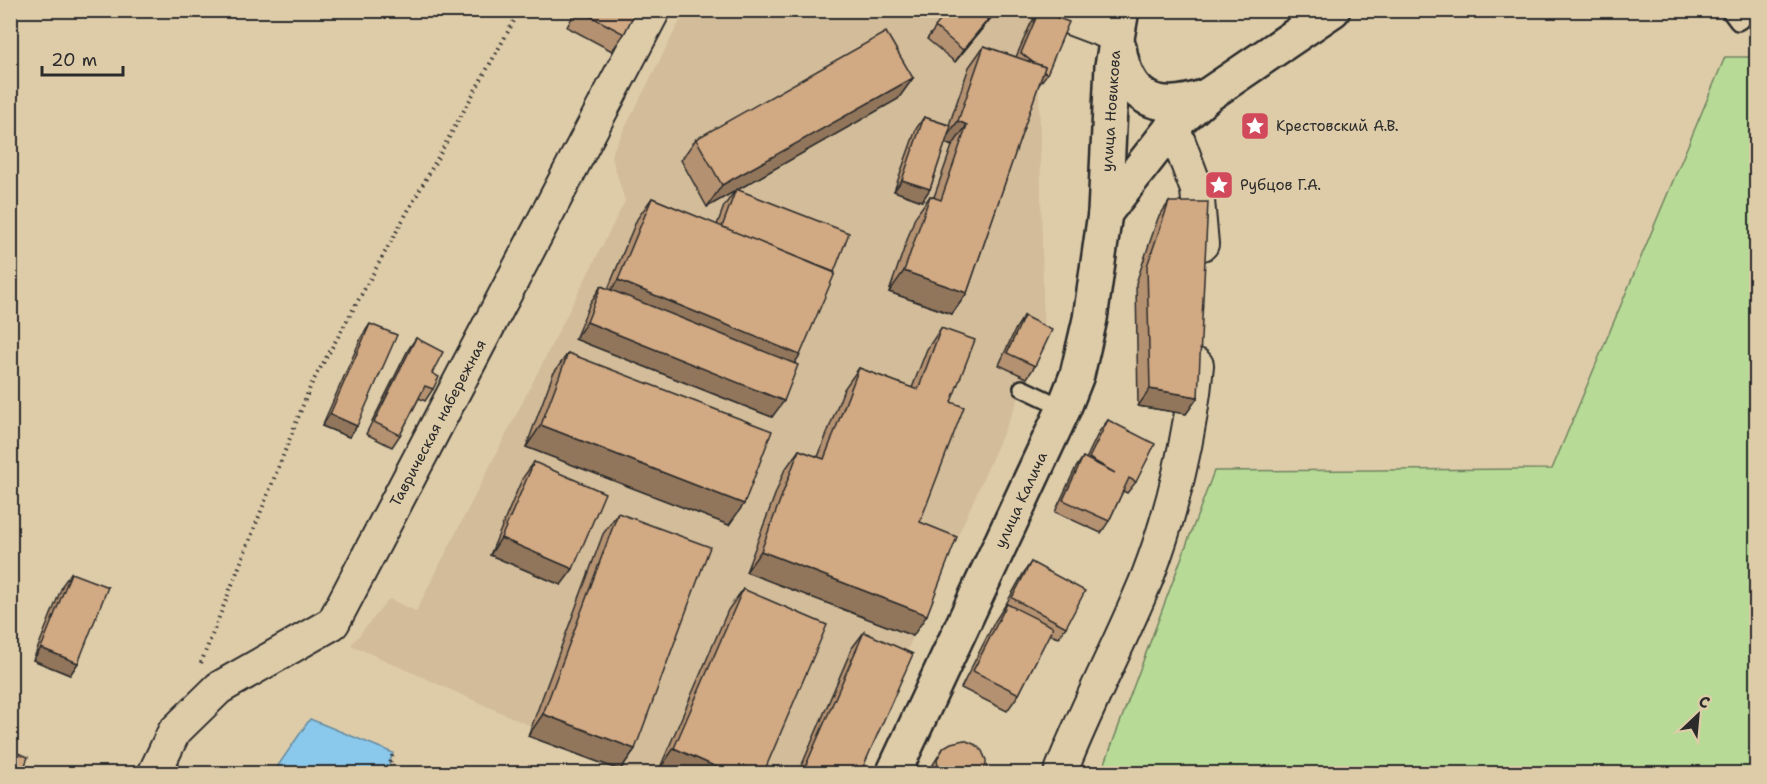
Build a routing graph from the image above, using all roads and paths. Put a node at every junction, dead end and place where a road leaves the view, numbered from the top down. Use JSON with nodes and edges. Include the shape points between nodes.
{"nodes":[{"id":1,"x":520,"y":10,"type":"edge"},
{"id":2,"x":654,"y":10,"type":"edge"},
{"id":3,"x":1048,"y":10,"type":"edge"},
{"id":4,"x":1333,"y":10,"type":"edge"},
{"id":5,"x":1729,"y":10,"type":"edge"},
{"id":6,"x":1756,"y":10,"type":"edge"},
{"id":7,"x":1120,"y":23,"type":"edge"},
{"id":8,"x":1208,"y":95,"type":"junction"},
{"id":9,"x":1173,"y":126,"type":"junction"},
{"id":10,"x":1105,"y":213,"type":"junction"},
{"id":11,"x":1203,"y":270,"type":"edge"},
{"id":12,"x":1199,"y":340,"type":"edge"},
{"id":13,"x":1022,"y":388,"type":"dead end"},
{"id":14,"x":1064,"y":408,"type":"junction"},
{"id":15,"x":200,"y":667,"type":"dead end"},
{"id":16,"x":393,"y":753,"type":"dead end"},
{"id":17,"x":154,"y":774,"type":"edge"},
{"id":18,"x":387,"y":774,"type":"edge"},
{"id":19,"x":893,"y":774,"type":"edge"},
{"id":20,"x":1060,"y":774,"type":"edge"}],
"edges":[{"from":1,"to":15,"type":"path","via":[[311,385]]},
{"from":2,"to":17,"type":"street","name":"Таврическая набережная","via":[[333,623],[219,688],[174,732]]},
{"from":3,"to":7,"type":"street"},
{"from":4,"to":8,"type":"main road"},
{"from":5,"to":6,"type":"lane","via":[[1738,22]]},
{"from":7,"to":8,"type":"main road","via":[[1120,57],[1133,87],[1143,97],[1158,104]]},
{"from":7,"to":10,"type":"main road","name":"улица Новикова","via":[[1112,66]]},
{"from":8,"to":9,"type":"main road"},
{"from":9,"to":10,"type":"main road"},
{"from":9,"to":11,"type":"street","via":[[1197,190]]},
{"from":10,"to":14,"type":"main road","name":"улица Калича","via":[[1090,319],[1077,375]]},
{"from":12,"to":20,"type":"street","via":[[1195,386],[1174,495],[1147,576]]},
{"from":13,"to":14,"type":"lane"},
{"from":14,"to":19,"type":"main road","name":"улица Калича"},
{"from":16,"to":18,"type":"path"}]}
